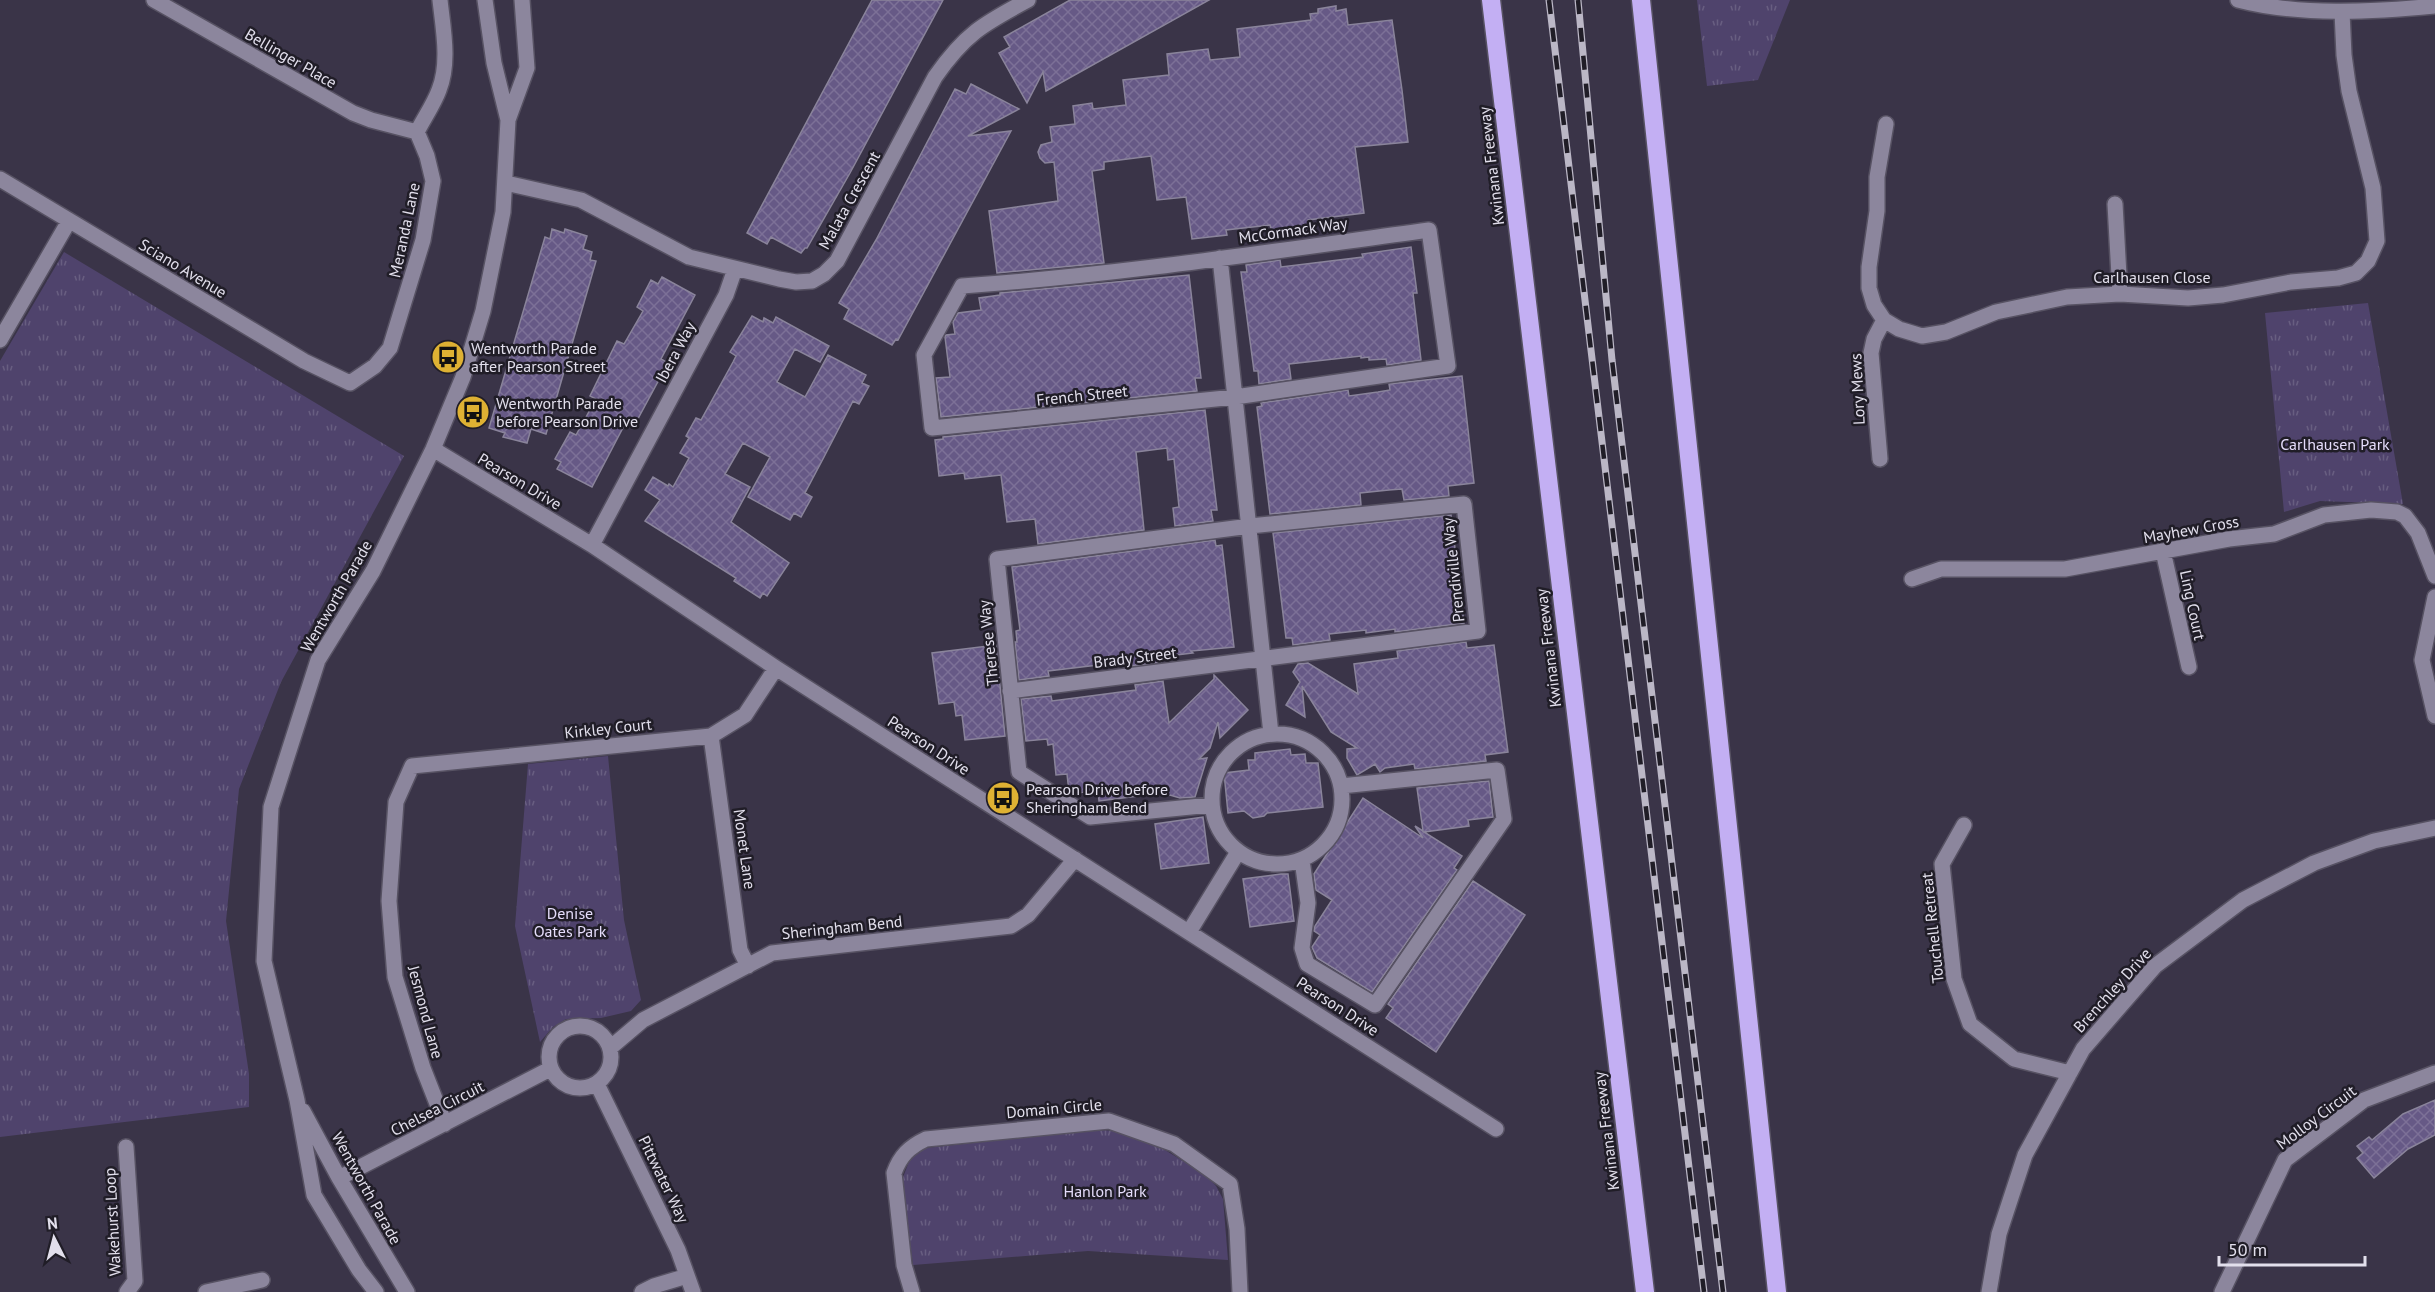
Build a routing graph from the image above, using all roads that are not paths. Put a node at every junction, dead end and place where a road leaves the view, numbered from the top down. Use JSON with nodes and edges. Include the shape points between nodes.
{"nodes":[{"id":1,"x":154,"y":0,"type":"edge"},
{"id":2,"x":440,"y":0,"type":"edge"},
{"id":3,"x":485,"y":0,"type":"edge"},
{"id":4,"x":522,"y":0,"type":"edge"},
{"id":5,"x":1028,"y":0,"type":"edge"},
{"id":6,"x":1491,"y":0,"type":"edge"},
{"id":7,"x":1641,"y":0,"type":"edge"},
{"id":8,"x":2238,"y":0,"type":"edge"},
{"id":9,"x":2435,"y":6,"type":"edge"},
{"id":10,"x":2342,"y":12,"type":"junction"},
{"id":11,"x":508,"y":120,"type":"junction"},
{"id":12,"x":1886,"y":124,"type":"dead end"},
{"id":13,"x":417,"y":132,"type":"junction"},
{"id":14,"x":0,"y":179,"type":"edge"},
{"id":15,"x":506,"y":183,"type":"junction"},
{"id":16,"x":2115,"y":204,"type":"dead end"},
{"id":17,"x":69,"y":221,"type":"junction"},
{"id":18,"x":1220,"y":258,"type":"junction"},
{"id":19,"x":735,"y":269,"type":"junction"},
{"id":20,"x":2120,"y":294,"type":"junction"},
{"id":21,"x":1884,"y":320,"type":"junction"},
{"id":22,"x":0,"y":340,"type":"edge"},
{"id":23,"x":350,"y":383,"type":"joint"},
{"id":24,"x":1235,"y":397,"type":"junction"},
{"id":25,"x":932,"y":428,"type":"joint"},
{"id":26,"x":433,"y":449,"type":"junction"},
{"id":27,"x":1880,"y":459,"type":"dead end"},
{"id":28,"x":1250,"y":526,"type":"junction"},
{"id":29,"x":592,"y":545,"type":"junction"},
{"id":30,"x":2163,"y":551,"type":"junction"},
{"id":31,"x":2435,"y":576,"type":"edge"},
{"id":32,"x":1912,"y":579,"type":"dead end"},
{"id":33,"x":2435,"y":597,"type":"edge"},
{"id":34,"x":1264,"y":659,"type":"junction"},
{"id":35,"x":2188,"y":667,"type":"dead end"},
{"id":36,"x":776,"y":668,"type":"junction"},
{"id":37,"x":1010,"y":691,"type":"junction"},
{"id":38,"x":2435,"y":716,"type":"edge"},
{"id":39,"x":1271,"y":734,"type":"junction"},
{"id":40,"x":711,"y":736,"type":"junction"},
{"id":41,"x":412,"y":766,"type":"joint"},
{"id":42,"x":1341,"y":786,"type":"junction"},
{"id":43,"x":1211,"y":805,"type":"junction"},
{"id":44,"x":1964,"y":825,"type":"dead end"},
{"id":45,"x":2435,"y":828,"type":"edge"},
{"id":46,"x":1238,"y":852,"type":"junction"},
{"id":47,"x":1075,"y":859,"type":"junction"},
{"id":48,"x":1302,"y":860,"type":"junction"},
{"id":49,"x":1189,"y":932,"type":"junction"},
{"id":50,"x":748,"y":966,"type":"junction"},
{"id":51,"x":610,"y":1048,"type":"junction"},
{"id":52,"x":550,"y":1069,"type":"junction"},
{"id":53,"x":2070,"y":1073,"type":"junction"},
{"id":54,"x":2435,"y":1073,"type":"edge"},
{"id":55,"x":597,"y":1084,"type":"junction"},
{"id":56,"x":297,"y":1100,"type":"junction"},
{"id":57,"x":445,"y":1124,"type":"junction"},
{"id":58,"x":1496,"y":1129,"type":"dead end"},
{"id":59,"x":126,"y":1147,"type":"dead end"},
{"id":60,"x":339,"y":1178,"type":"junction"},
{"id":61,"x":687,"y":1276,"type":"junction"},
{"id":62,"x":262,"y":1280,"type":"dead end"},
{"id":63,"x":135,"y":1288,"type":"edge"},
{"id":64,"x":206,"y":1292,"type":"edge"},
{"id":65,"x":376,"y":1292,"type":"edge"},
{"id":66,"x":407,"y":1292,"type":"edge"},
{"id":67,"x":642,"y":1292,"type":"edge"},
{"id":68,"x":693,"y":1292,"type":"edge"},
{"id":69,"x":912,"y":1292,"type":"edge"},
{"id":70,"x":1240,"y":1292,"type":"edge"},
{"id":71,"x":1645,"y":1292,"type":"edge"},
{"id":72,"x":1777,"y":1292,"type":"edge"},
{"id":73,"x":1989,"y":1292,"type":"edge"},
{"id":74,"x":2222,"y":1292,"type":"edge"}],
"edges":[{"from":1,"to":13,"type":"street","name":"Bellinger Place","via":[[353,112]]},
{"from":2,"to":13,"type":"street","via":[[443,78]]},
{"from":3,"to":11,"type":"street","name":"Wentworth Parade","via":[[494,63]]},
{"from":4,"to":11,"type":"street","name":"Wentworth Parade","via":[[527,68]]},
{"from":5,"to":19,"type":"street","name":"Malata Crescent","via":[[985,23],[953,51],[935,77],[858,225],[837,261],[824,274],[812,281],[796,282]]},
{"from":6,"to":71,"type":"highway","name":"Kwinana Freeway"},
{"from":7,"to":72,"type":"highway"},
{"from":8,"to":10,"type":"street"},
{"from":9,"to":10,"type":"street"},
{"from":10,"to":20,"type":"street","name":"Carlhausen Close","via":[[2349,91],[2377,219],[2377,241],[2368,261],[2356,273],[2338,278],[2223,295],[2188,298]]},
{"from":11,"to":15,"type":"street","name":"Wentworth Parade"},
{"from":12,"to":21,"type":"street","via":[[1869,267],[1869,288]]},
{"from":13,"to":23,"type":"street","name":"Meranda Lane","via":[[433,181],[423,240],[390,348],[375,366]]},
{"from":14,"to":17,"type":"street","name":"Sciano Avenue"},
{"from":15,"to":19,"type":"street","name":"Malata Crescent","via":[[581,200],[689,257]]},
{"from":15,"to":26,"type":"street","name":"Wentworth Parade","via":[[499,240],[483,311],[463,376]]},
{"from":16,"to":20,"type":"street"},
{"from":17,"to":22,"type":"street"},
{"from":17,"to":23,"type":"street","name":"Sciano Avenue","via":[[304,361]]},
{"from":18,"to":24,"type":"street"},
{"from":18,"to":24,"type":"street","name":"McCormack Way","via":[[1429,230],[1448,366]]},
{"from":18,"to":25,"type":"street","name":"McCormack Way","via":[[962,286],[924,355]]},
{"from":19,"to":29,"type":"street","name":"Ibera Way","via":[[726,295]]},
{"from":20,"to":21,"type":"street","name":"Carlhausen Close","via":[[2025,304],[1946,332],[1922,336]]},
{"from":21,"to":27,"type":"street","name":"Lory Mews","via":[[1871,353]]},
{"from":24,"to":25,"type":"street","name":"French Street"},
{"from":24,"to":28,"type":"street"},
{"from":26,"to":29,"type":"street","name":"Pearson Drive"},
{"from":26,"to":56,"type":"street","name":"Wentworth Parade","via":[[373,571],[318,660],[272,807],[264,961]]},
{"from":28,"to":34,"type":"street"},
{"from":28,"to":34,"type":"street","name":"Prendiville Way","via":[[1464,504],[1478,631]]},
{"from":28,"to":37,"type":"street","name":"Therese Way","via":[[997,559]]},
{"from":29,"to":36,"type":"street","name":"Pearson Drive"},
{"from":30,"to":31,"type":"street","name":"Mayhew Cross","via":[[2274,534],[2324,514],[2397,512],[2418,533]]},
{"from":30,"to":32,"type":"street","name":"Mayhew Cross","via":[[2065,569],[1941,569]]},
{"from":30,"to":35,"type":"street","name":"Ling Court"},
{"from":33,"to":38,"type":"street","via":[[2422,660]]},
{"from":34,"to":37,"type":"street","name":"Brady Street"},
{"from":34,"to":39,"type":"street"},
{"from":36,"to":40,"type":"street","name":"Kirkley Court","via":[[745,715]]},
{"from":36,"to":47,"type":"street","name":"Pearson Drive"},
{"from":37,"to":43,"type":"street","name":"Therese Way","via":[[1019,772],[1090,817]]},
{"from":39,"to":42,"type":"street","via":[[1290,735],[1323,753],[1335,768]]},
{"from":39,"to":43,"type":"street","via":[[1251,739],[1220,765],[1212,784]]},
{"from":40,"to":41,"type":"street","name":"Kirkley Court"},
{"from":40,"to":50,"type":"street","name":"Monet Lane","via":[[740,950]]},
{"from":41,"to":57,"type":"street","name":"Jesmond Lane","via":[[396,802],[389,901],[395,977]]},
{"from":42,"to":48,"type":"street","via":[[1342,809],[1335,830],[1321,848]]},
{"from":42,"to":48,"type":"street","via":[[1497,770],[1504,819],[1375,1005],[1307,964],[1302,948],[1308,903]]},
{"from":43,"to":46,"type":"street","via":[[1224,840]]},
{"from":44,"to":53,"type":"street","name":"Touchell Retreat","via":[[1942,864],[1954,979],[1970,1024],[2014,1059]]},
{"from":45,"to":53,"type":"street","name":"Brenchley Drive","via":[[2374,841],[2314,862],[2243,900],[2155,966],[2083,1050]]},
{"from":46,"to":48,"type":"street","via":[[1269,864]]},
{"from":46,"to":49,"type":"street"},
{"from":47,"to":49,"type":"street","name":"Pearson Drive"},
{"from":47,"to":50,"type":"street","name":"Sheringham Bend","via":[[1028,915],[1011,926],[771,953]]},
{"from":49,"to":58,"type":"street","name":"Pearson Drive"},
{"from":50,"to":51,"type":"street","name":"Sheringham Bend","via":[[643,1020]]},
{"from":51,"to":52,"type":"street","via":[[597,1030],[586,1026],[565,1029],[549,1048]]},
{"from":51,"to":55,"type":"street","via":[[609,1069]]},
{"from":52,"to":55,"type":"street","via":[[565,1085],[587,1088]]},
{"from":52,"to":57,"type":"street","name":"Chelsea Circuit"},
{"from":53,"to":73,"type":"street","name":"Brenchley Drive","via":[[2025,1155],[1999,1234]]},
{"from":54,"to":74,"type":"street","name":"Molloy Circuit","via":[[2364,1100],[2285,1160]]},
{"from":55,"to":61,"type":"street","name":"Pittwater Way"},
{"from":56,"to":60,"type":"street","name":"Wentworth Parade"},
{"from":56,"to":65,"type":"street","name":"Wentworth Parade","via":[[314,1196]]},
{"from":57,"to":60,"type":"street","name":"Chelsea Circuit"},
{"from":59,"to":63,"type":"street","name":"Wakehurst Loop"},
{"from":60,"to":66,"type":"street","name":"Wentworth Parade"},
{"from":61,"to":67,"type":"street"},
{"from":61,"to":68,"type":"street","name":"Pittwater Way"},
{"from":62,"to":64,"type":"street"},
{"from":69,"to":70,"type":"street","name":"Domain Circle","via":[[904,1265],[894,1173],[899,1159],[911,1146],[926,1139],[1109,1121],[1174,1144],[1230,1184]]}]}
